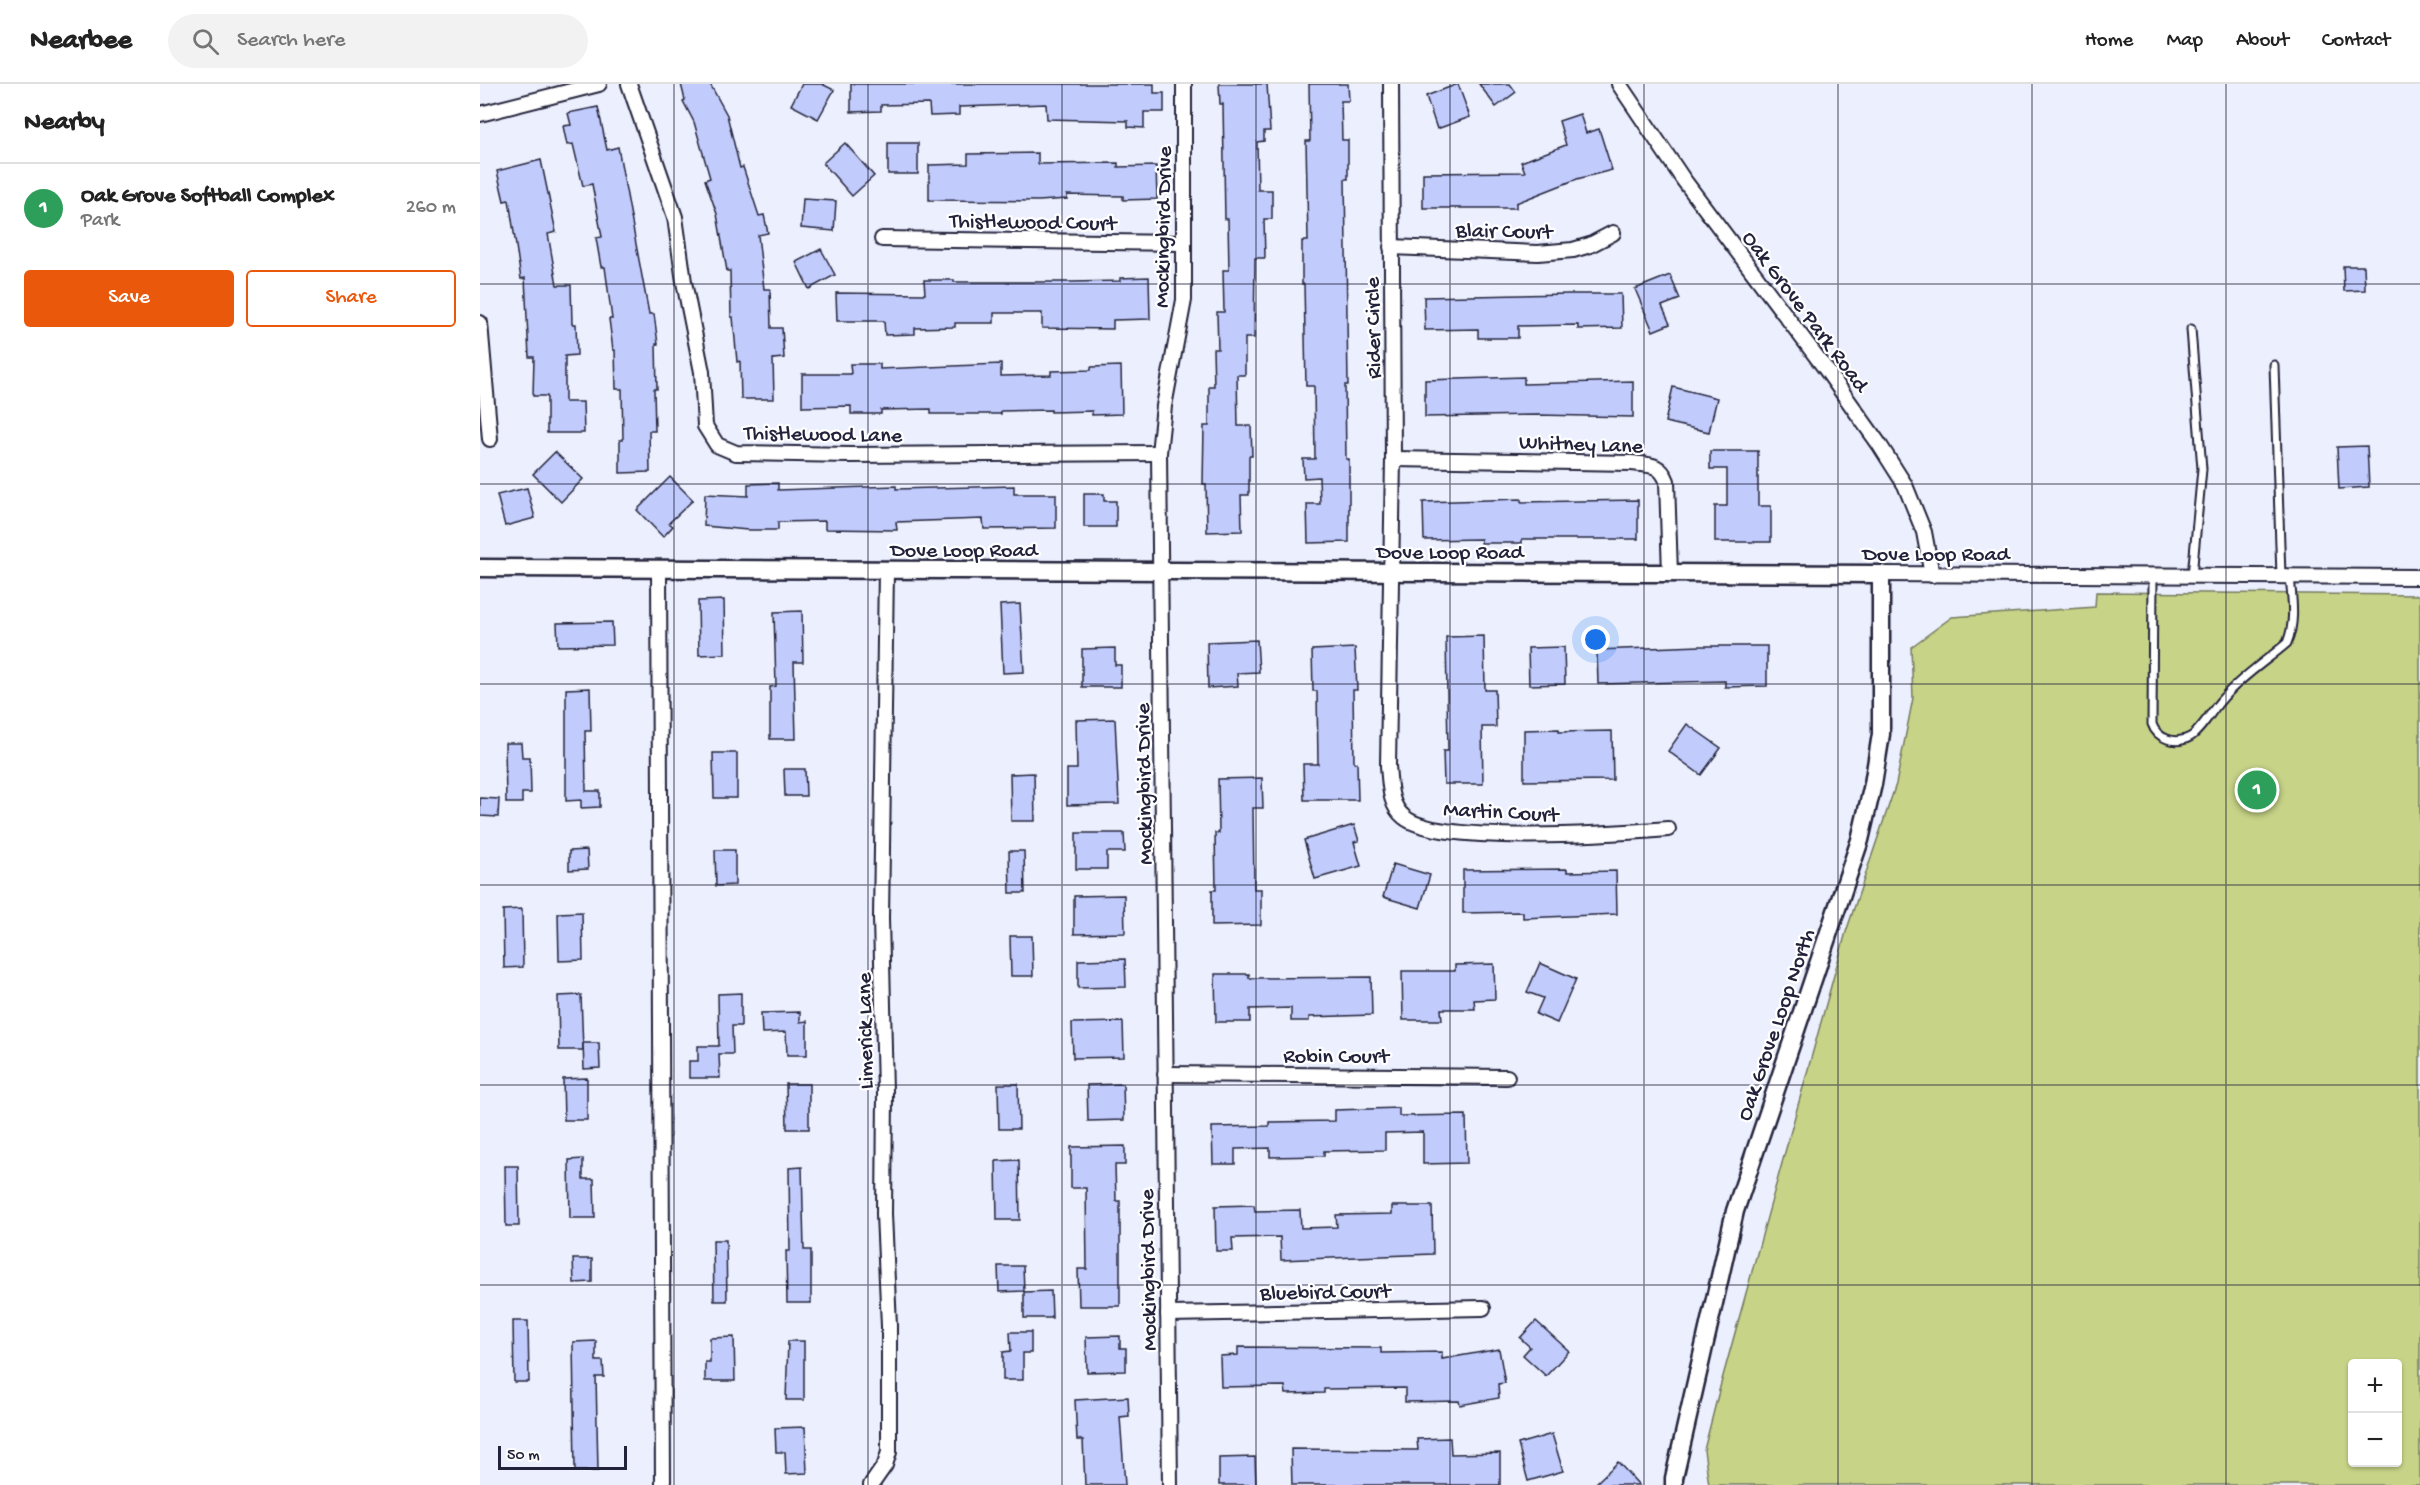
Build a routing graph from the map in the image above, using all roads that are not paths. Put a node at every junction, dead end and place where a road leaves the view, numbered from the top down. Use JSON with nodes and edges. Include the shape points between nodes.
{"nodes":[{"id":1,"x":598,"y":84,"type":"edge"},
{"id":2,"x":629,"y":84,"type":"edge"},
{"id":3,"x":1184,"y":84,"type":"edge"},
{"id":4,"x":1391,"y":84,"type":"edge"},
{"id":5,"x":1619,"y":84,"type":"edge"},
{"id":6,"x":480,"y":114,"type":"edge"},
{"id":7,"x":1613,"y":233,"type":"dead end"},
{"id":8,"x":882,"y":239,"type":"dead end"},
{"id":9,"x":1184,"y":243,"type":"junction"},
{"id":10,"x":1391,"y":247,"type":"junction"},
{"id":11,"x":480,"y":323,"type":"edge"},
{"id":12,"x":2191,"y":329,"type":"dead end"},
{"id":13,"x":2274,"y":365,"type":"dead end"},
{"id":14,"x":490,"y":439,"type":"dead end"},
{"id":15,"x":1159,"y":453,"type":"junction"},
{"id":16,"x":1393,"y":459,"type":"junction"},
{"id":17,"x":480,"y":568,"type":"edge"},
{"id":18,"x":659,"y":569,"type":"junction"},
{"id":19,"x":886,"y":570,"type":"junction"},
{"id":20,"x":1161,"y":571,"type":"junction"},
{"id":21,"x":1390,"y":572,"type":"junction"},
{"id":22,"x":1670,"y":574,"type":"junction"},
{"id":23,"x":1881,"y":574,"type":"junction"},
{"id":24,"x":1932,"y":574,"type":"junction"},
{"id":25,"x":2153,"y":576,"type":"junction"},
{"id":26,"x":2193,"y":576,"type":"junction"},
{"id":27,"x":2285,"y":576,"type":"junction"},
{"id":28,"x":2420,"y":577,"type":"edge"},
{"id":29,"x":1668,"y":829,"type":"dead end"},
{"id":30,"x":1165,"y":1074,"type":"junction"},
{"id":31,"x":1507,"y":1077,"type":"dead end"},
{"id":32,"x":1484,"y":1308,"type":"dead end"},
{"id":33,"x":1168,"y":1314,"type":"junction"},
{"id":34,"x":663,"y":1485,"type":"edge"},
{"id":35,"x":871,"y":1485,"type":"edge"},
{"id":36,"x":1170,"y":1485,"type":"edge"},
{"id":37,"x":1674,"y":1485,"type":"edge"}],
"edges":[{"from":1,"to":6,"type":"street"},
{"from":2,"to":15,"type":"street","name":"Thistlewood Lane","via":[[675,218],[702,372],[705,426],[717,444],[736,453]]},
{"from":3,"to":9,"type":"street","name":"Mockingbird Drive"},
{"from":4,"to":10,"type":"street","name":"Rider Circle"},
{"from":5,"to":24,"type":"street","name":"Oak Grove Park Road","via":[[1683,179],[1879,444],[1905,485],[1924,532]]},
{"from":7,"to":10,"type":"street","name":"Blair Court","via":[[1573,250],[1538,253]]},
{"from":8,"to":9,"type":"street","name":"Thistlewood Court"},
{"from":9,"to":15,"type":"street","name":"Mockingbird Drive","via":[[1184,300]]},
{"from":10,"to":16,"type":"street","name":"Rider Circle"},
{"from":11,"to":14,"type":"street"},
{"from":12,"to":26,"type":"lane","via":[[2202,469]]},
{"from":13,"to":27,"type":"lane"},
{"from":15,"to":20,"type":"street","name":"Mockingbird Drive"},
{"from":16,"to":21,"type":"street","name":"Rider Circle"},
{"from":16,"to":22,"type":"street","name":"Whitney Lane","via":[[1655,466],[1663,471],[1667,481]]},
{"from":17,"to":18,"type":"street","name":"Dove Loop Road"},
{"from":18,"to":19,"type":"street","name":"Dove Loop Road"},
{"from":18,"to":34,"type":"street"},
{"from":19,"to":20,"type":"street","name":"Dove Loop Road"},
{"from":19,"to":35,"type":"street","name":"Limerick Lane","via":[[881,918],[889,1452]]},
{"from":20,"to":21,"type":"street","name":"Dove Loop Road"},
{"from":20,"to":30,"type":"street","name":"Mockingbird Drive"},
{"from":21,"to":22,"type":"street","name":"Dove Loop Road"},
{"from":21,"to":29,"type":"street","name":"Martin Court","via":[[1388,766],[1390,793],[1396,810],[1405,819],[1421,826],[1464,833],[1591,835]]},
{"from":22,"to":23,"type":"street","name":"Dove Loop Road"},
{"from":23,"to":24,"type":"street","name":"Dove Loop Road"},
{"from":23,"to":37,"type":"street","name":"Oak Grove Loop North","via":[[1882,723],[1874,784],[1860,840],[1734,1211]]},
{"from":24,"to":25,"type":"street","name":"Dove Loop Road"},
{"from":25,"to":26,"type":"street","name":"Dove Loop Road"},
{"from":25,"to":27,"type":"lane","via":[[2152,724],[2163,737],[2179,741],[2195,734],[2224,696],[2287,644],[2293,614]]},
{"from":26,"to":27,"type":"street","name":"Dove Loop Road"},
{"from":27,"to":28,"type":"street","name":"Dove Loop Road"},
{"from":30,"to":31,"type":"street","name":"Robin Court"},
{"from":30,"to":33,"type":"street","name":"Mockingbird Drive"},
{"from":32,"to":33,"type":"street","name":"Bluebird Court"},
{"from":33,"to":36,"type":"street","name":"Mockingbird Drive"}]}
